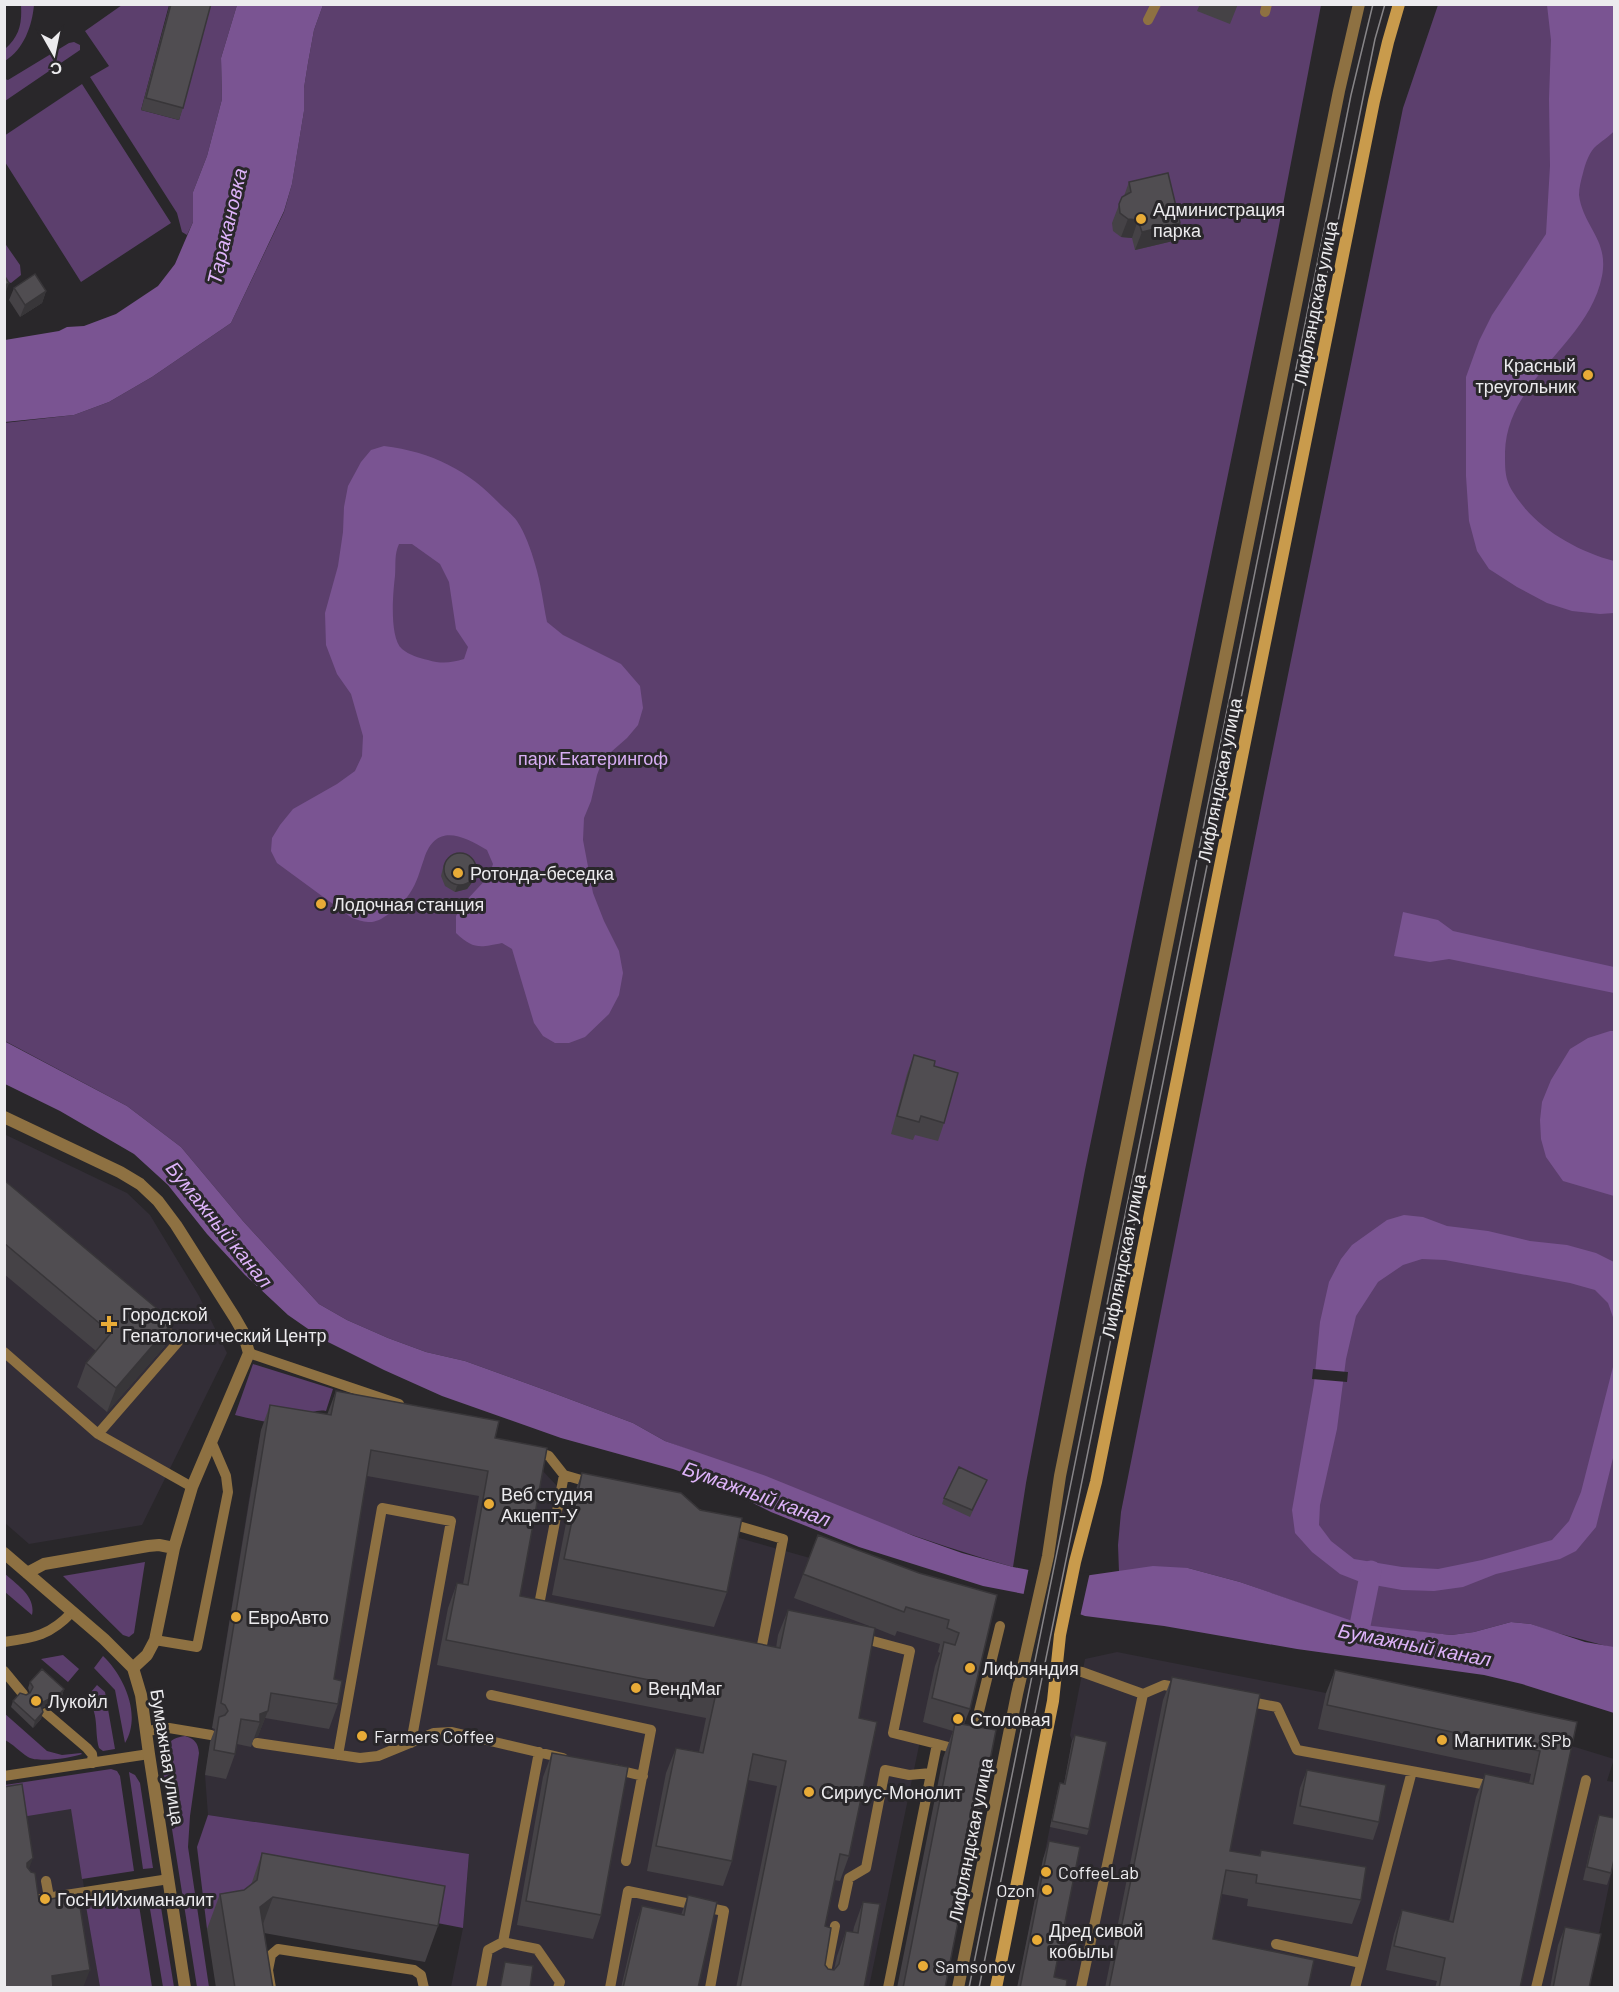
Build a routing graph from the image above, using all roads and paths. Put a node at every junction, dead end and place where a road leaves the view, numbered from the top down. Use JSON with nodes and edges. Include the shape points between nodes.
{"nodes":[{"id":1,"x":1156,"y":4,"type":"edge"},
{"id":2,"x":1359,"y":4,"type":"edge"},
{"id":3,"x":1399,"y":4,"type":"edge"},
{"id":4,"x":1148,"y":20,"type":"dead end"},
{"id":5,"x":4,"y":1117,"type":"edge"},
{"id":6,"x":152,"y":1317,"type":"edge"},
{"id":7,"x":4,"y":1352,"type":"edge"},
{"id":8,"x":249,"y":1353,"type":"junction"},
{"id":9,"x":406,"y":1407,"type":"edge"},
{"id":10,"x":98,"y":1434,"type":"junction"},
{"id":11,"x":211,"y":1441,"type":"junction"},
{"id":12,"x":516,"y":1445,"type":"edge"},
{"id":13,"x":564,"y":1475,"type":"junction"},
{"id":14,"x":192,"y":1487,"type":"junction"},
{"id":15,"x":174,"y":1548,"type":"junction"},
{"id":16,"x":4,"y":1553,"type":"edge"},
{"id":17,"x":27,"y":1573,"type":"junction"},
{"id":18,"x":72,"y":1612,"type":"junction"},
{"id":19,"x":1000,"y":1626,"type":"dead end"},
{"id":20,"x":845,"y":1633,"type":"edge"},
{"id":21,"x":155,"y":1640,"type":"junction"},
{"id":22,"x":4,"y":1642,"type":"edge"},
{"id":23,"x":133,"y":1668,"type":"junction"},
{"id":24,"x":1056,"y":1668,"type":"junction"},
{"id":25,"x":4,"y":1671,"type":"edge"},
{"id":26,"x":1198,"y":1692,"type":"edge"},
{"id":27,"x":23,"y":1694,"type":"edge"},
{"id":28,"x":1143,"y":1694,"type":"junction"},
{"id":29,"x":491,"y":1695,"type":"dead end"},
{"id":30,"x":1232,"y":1698,"type":"edge"},
{"id":31,"x":46,"y":1713,"type":"dead end"},
{"id":32,"x":146,"y":1731,"type":"junction"},
{"id":33,"x":211,"y":1735,"type":"dead end"},
{"id":34,"x":257,"y":1743,"type":"edge"},
{"id":35,"x":411,"y":1743,"type":"junction"},
{"id":36,"x":937,"y":1744,"type":"junction"},
{"id":37,"x":539,"y":1752,"type":"junction"},
{"id":38,"x":149,"y":1755,"type":"junction"},
{"id":39,"x":338,"y":1755,"type":"junction"},
{"id":40,"x":574,"y":1760,"type":"edge"},
{"id":41,"x":93,"y":1762,"type":"junction"},
{"id":42,"x":608,"y":1768,"type":"edge"},
{"id":43,"x":1412,"y":1771,"type":"junction"},
{"id":44,"x":931,"y":1773,"type":"junction"},
{"id":45,"x":4,"y":1776,"type":"edge"},
{"id":46,"x":643,"y":1776,"type":"junction"},
{"id":47,"x":1586,"y":1780,"type":"dead end"},
{"id":48,"x":1500,"y":1787,"type":"edge"},
{"id":49,"x":626,"y":1861,"type":"dead end"},
{"id":50,"x":169,"y":1879,"type":"junction"},
{"id":51,"x":46,"y":1881,"type":"dead end"},
{"id":52,"x":49,"y":1897,"type":"junction"},
{"id":53,"x":21,"y":1902,"type":"edge"},
{"id":54,"x":843,"y":1906,"type":"dead end"},
{"id":55,"x":835,"y":1926,"type":"dead end"},
{"id":56,"x":503,"y":1942,"type":"junction"},
{"id":57,"x":1276,"y":1944,"type":"dead end"},
{"id":58,"x":1361,"y":1963,"type":"junction"},
{"id":59,"x":185,"y":1988,"type":"edge"},
{"id":60,"x":271,"y":1988,"type":"edge"},
{"id":61,"x":424,"y":1988,"type":"edge"},
{"id":62,"x":481,"y":1988,"type":"edge"},
{"id":63,"x":558,"y":1988,"type":"edge"},
{"id":64,"x":610,"y":1988,"type":"edge"},
{"id":65,"x":710,"y":1988,"type":"edge"},
{"id":66,"x":823,"y":1988,"type":"edge"},
{"id":67,"x":888,"y":1988,"type":"edge"},
{"id":68,"x":958,"y":1988,"type":"edge"},
{"id":69,"x":996,"y":1988,"type":"edge"},
{"id":70,"x":1081,"y":1988,"type":"edge"},
{"id":71,"x":1355,"y":1988,"type":"edge"},
{"id":72,"x":1536,"y":1988,"type":"edge"}],
"edges":[{"from":1,"to":4,"type":"lane"},
{"from":2,"to":68,"type":"street","name":"Лифляндская улица","via":[[1336,102],[1060,1476],[1048,1556],[1000,1760]]},
{"from":3,"to":24,"type":"main road","name":"Лифляндская улица","via":[[1374,101]]},
{"from":5,"to":8,"type":"street","via":[[120,1172],[158,1201],[235,1318]]},
{"from":6,"to":10,"type":"lane","via":[[178,1342]]},
{"from":7,"to":10,"type":"lane"},
{"from":8,"to":9,"type":"lane"},
{"from":8,"to":11,"type":"street"},
{"from":10,"to":14,"type":"lane"},
{"from":11,"to":14,"type":"street"},
{"from":11,"to":21,"type":"lane","via":[[226,1476],[228,1492],[197,1647]]},
{"from":12,"to":13,"type":"lane","via":[[549,1456]]},
{"from":13,"to":13,"type":"lane","via":[[539,1605],[761,1650],[783,1539]]},
{"from":14,"to":15,"type":"street"},
{"from":15,"to":17,"type":"street","via":[[148,1546],[44,1564]]},
{"from":15,"to":21,"type":"street"},
{"from":16,"to":17,"type":"street","name":"Бумажная улица"},
{"from":17,"to":18,"type":"street","name":"Бумажная улица"},
{"from":18,"to":22,"type":"lane","via":[[47,1633]]},
{"from":18,"to":23,"type":"street","name":"Бумажная улица"},
{"from":19,"to":36,"type":"lane","via":[[969,1752]]},
{"from":20,"to":36,"type":"lane","via":[[910,1652],[893,1733]]},
{"from":21,"to":23,"type":"street"},
{"from":23,"to":32,"type":"street","name":"Бумажная улица"},
{"from":24,"to":28,"type":"lane","via":[[1082,1671]]},
{"from":24,"to":69,"type":"main road","via":[[1053,1701]]},
{"from":25,"to":27,"type":"lane"},
{"from":26,"to":28,"type":"lane","via":[[1164,1685]]},
{"from":28,"to":70,"type":"lane"},
{"from":29,"to":46,"type":"lane","via":[[651,1730]]},
{"from":30,"to":43,"type":"lane","via":[[1277,1707],[1297,1750]]},
{"from":31,"to":41,"type":"lane","via":[[87,1748]]},
{"from":32,"to":33,"type":"lane","via":[[169,1728]]},
{"from":32,"to":38,"type":"street","name":"Бумажная улица"},
{"from":34,"to":39,"type":"lane"},
{"from":35,"to":37,"type":"lane","via":[[434,1733],[452,1732]]},
{"from":35,"to":39,"type":"lane","via":[[378,1756]]},
{"from":35,"to":39,"type":"lane","via":[[451,1521],[382,1508]]},
{"from":36,"to":44,"type":"lane"},
{"from":37,"to":40,"type":"lane"},
{"from":37,"to":56,"type":"lane"},
{"from":38,"to":41,"type":"lane"},
{"from":38,"to":50,"type":"street","name":"Бумажная улица"},
{"from":41,"to":45,"type":"lane"},
{"from":42,"to":46,"type":"lane"},
{"from":43,"to":48,"type":"lane"},
{"from":43,"to":58,"type":"lane"},
{"from":44,"to":54,"type":"lane","via":[[909,1775],[885,1770],[866,1868],[849,1878]]},
{"from":44,"to":67,"type":"lane"},
{"from":46,"to":49,"type":"lane"},
{"from":47,"to":72,"type":"lane"},
{"from":50,"to":52,"type":"lane","via":[[70,1900]]},
{"from":50,"to":59,"type":"street","name":"Бумажная улица"},
{"from":51,"to":52,"type":"lane"},
{"from":52,"to":53,"type":"lane"},
{"from":55,"to":66,"type":"lane"},
{"from":56,"to":62,"type":"lane","via":[[488,1950]]},
{"from":56,"to":63,"type":"lane","via":[[537,1949],[560,1982]]},
{"from":57,"to":58,"type":"lane"},
{"from":58,"to":71,"type":"lane"},
{"from":60,"to":61,"type":"lane","via":[[268,1970],[271,1955],[278,1949],[414,1970],[421,1976]]},
{"from":64,"to":65,"type":"lane","via":[[628,1891],[724,1911]]}]}
